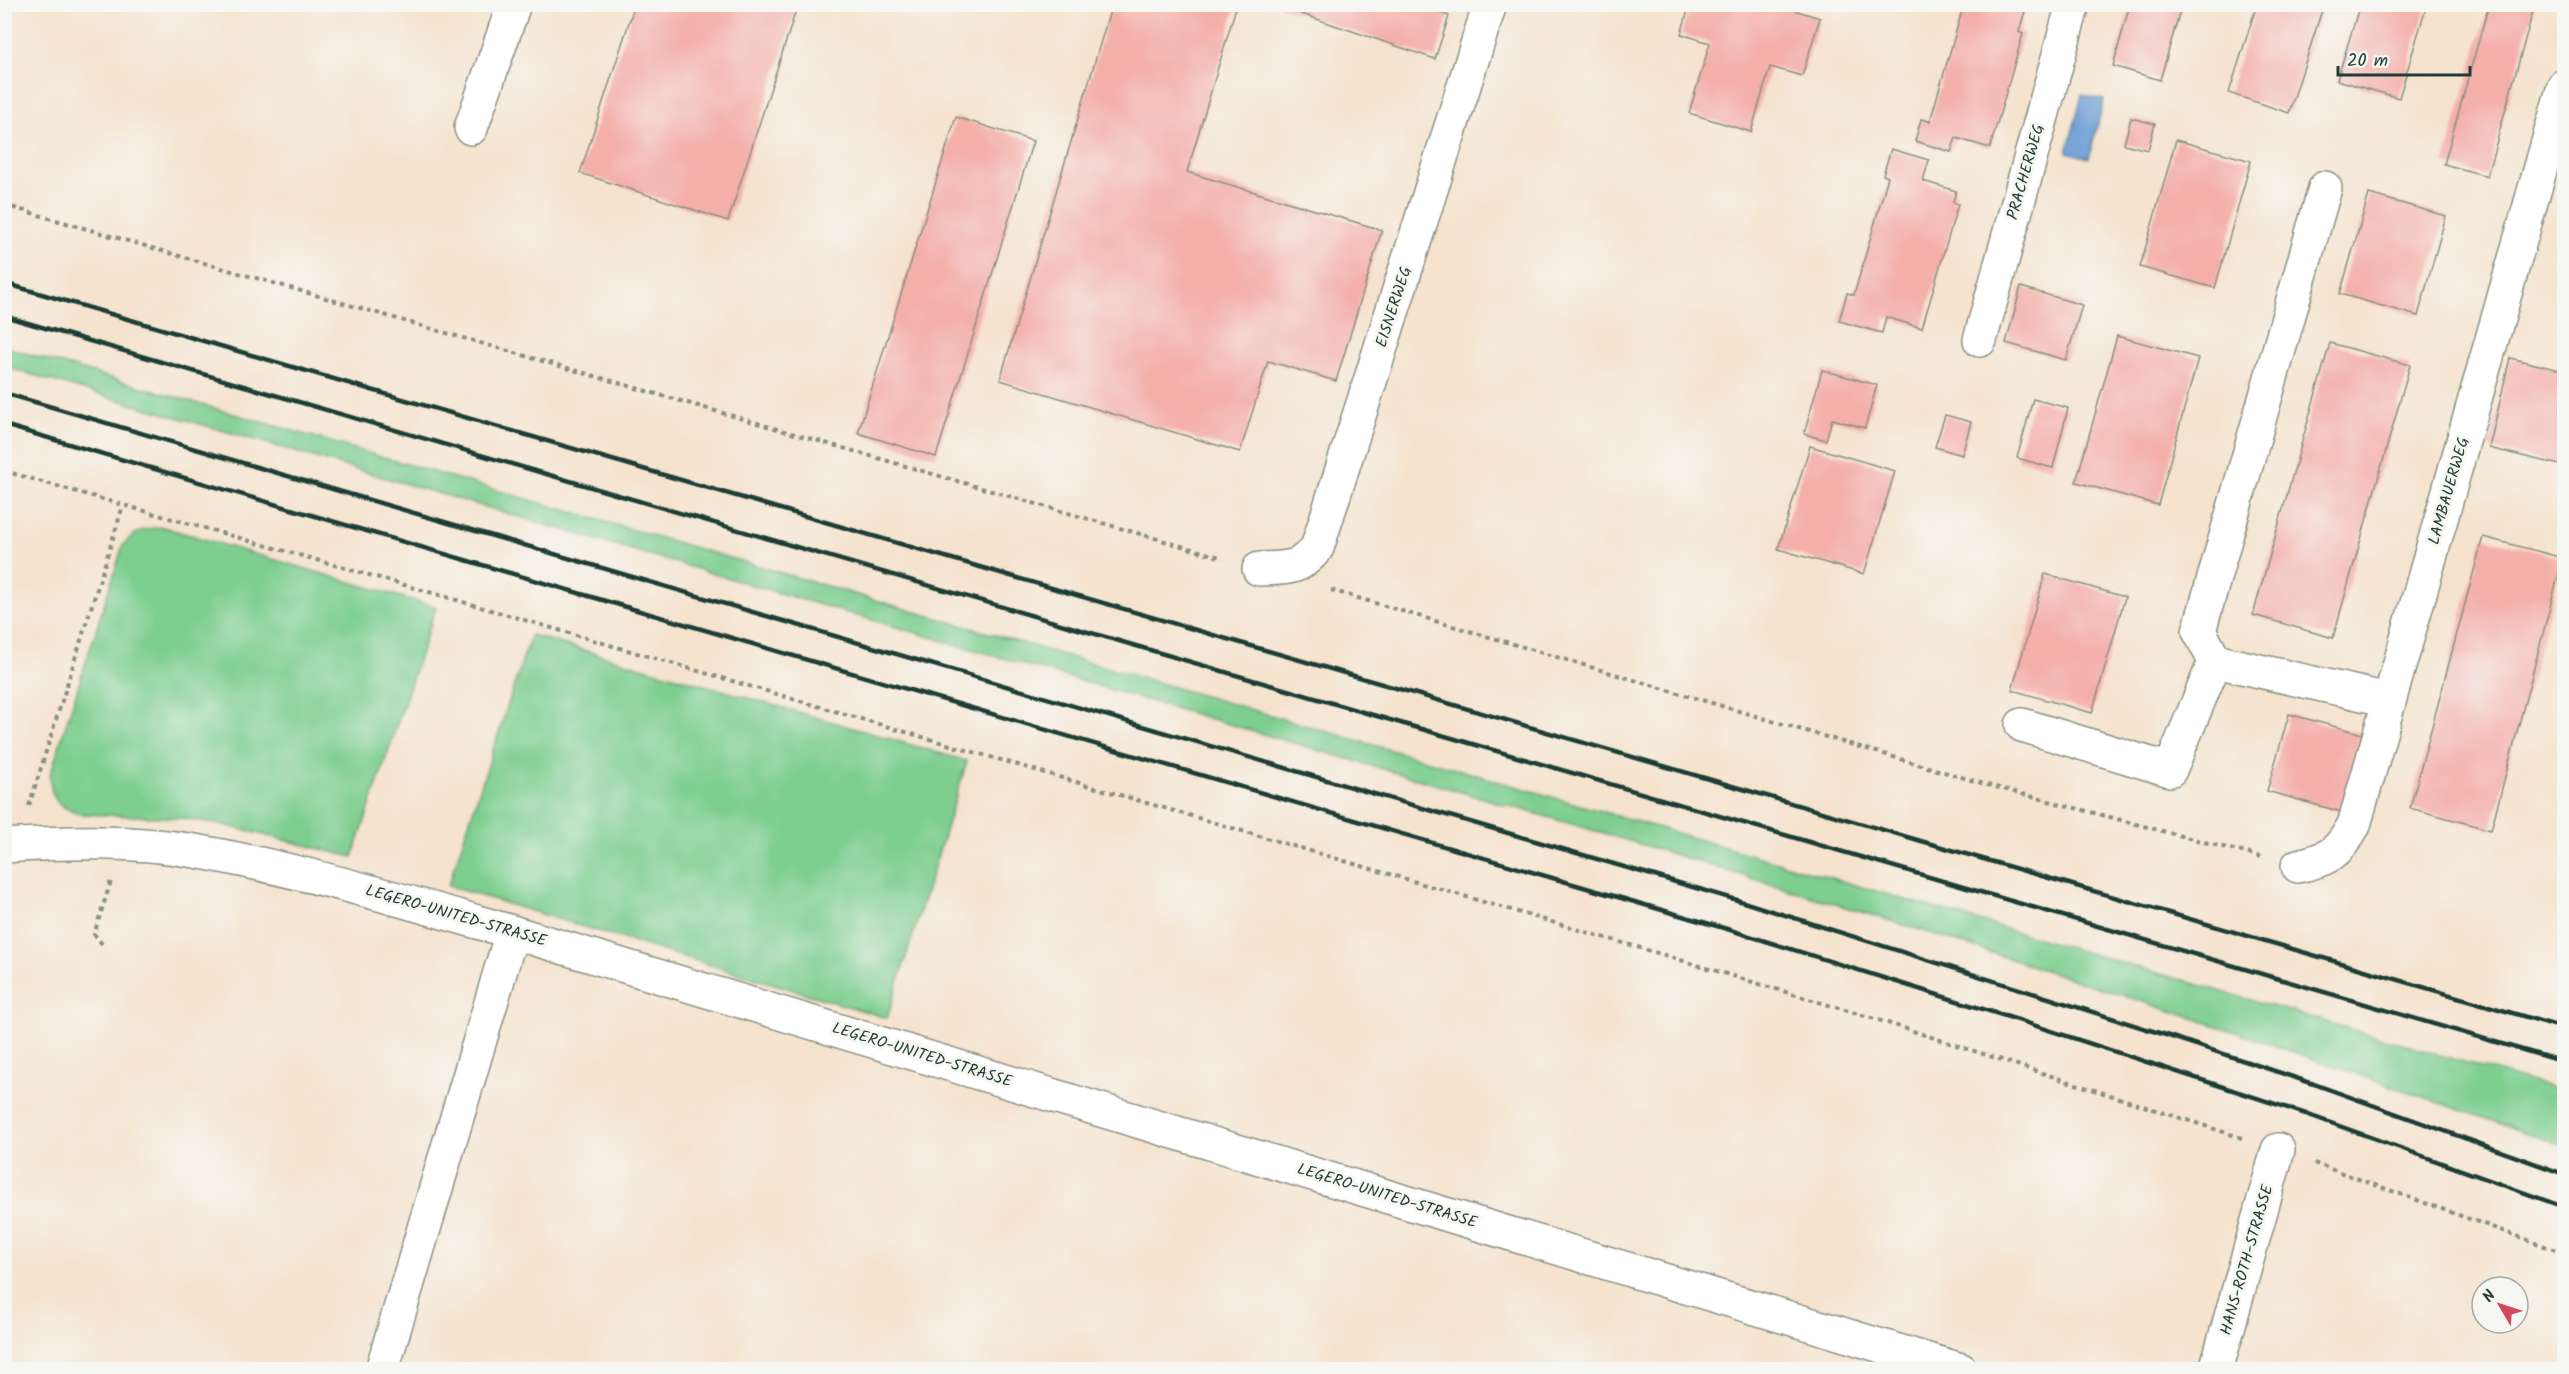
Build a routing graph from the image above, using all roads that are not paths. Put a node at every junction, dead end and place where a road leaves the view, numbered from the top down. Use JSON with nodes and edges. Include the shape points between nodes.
{"nodes":[{"id":1,"x":514,"y":4,"type":"edge"},
{"id":2,"x":1490,"y":4,"type":"edge"},
{"id":3,"x":2073,"y":4,"type":"edge"},
{"id":4,"x":2565,"y":86,"type":"edge"},
{"id":5,"x":471,"y":128,"type":"dead end"},
{"id":6,"x":2325,"y":188,"type":"dead end"},
{"id":7,"x":1980,"y":340,"type":"dead end"},
{"id":8,"x":1259,"y":569,"type":"road end"},
{"id":9,"x":2214,"y":660,"type":"junction"},
{"id":10,"x":2389,"y":700,"type":"junction"},
{"id":11,"x":2022,"y":725,"type":"dead end"},
{"id":12,"x":11,"y":846,"type":"edge"},
{"id":13,"x":2298,"y":866,"type":"road end"},
{"id":14,"x":512,"y":932,"type":"junction"},
{"id":15,"x":2278,"y":1150,"type":"road end"},
{"id":16,"x":382,"y":1370,"type":"edge"},
{"id":17,"x":1960,"y":1370,"type":"edge"},
{"id":18,"x":2216,"y":1370,"type":"edge"}],
"edges":[{"from":1,"to":5,"type":"street"},
{"from":2,"to":8,"type":"street","name":"EISNERWEG","via":[[1317,548],[1296,566]]},
{"from":3,"to":7,"type":"street","name":"PRACHERWEG"},
{"from":4,"to":10,"type":"street","name":"LAMBAUERWEG"},
{"from":6,"to":9,"type":"street","via":[[2199,631]]},
{"from":9,"to":10,"type":"street"},
{"from":9,"to":11,"type":"street","via":[[2170,770]]},
{"from":10,"to":13,"type":"street","name":"LAMBAUERWEG","via":[[2354,825],[2345,842],[2334,855]]},
{"from":12,"to":14,"type":"street","name":"LEGERO-UNITED-STRASSE","via":[[123,843],[194,850],[356,887]]},
{"from":14,"to":16,"type":"street"},
{"from":14,"to":17,"type":"street","name":"LEGERO-UNITED-STRASSE"},
{"from":15,"to":18,"type":"street","name":"HANS-ROTH-STRASSE"}]}
